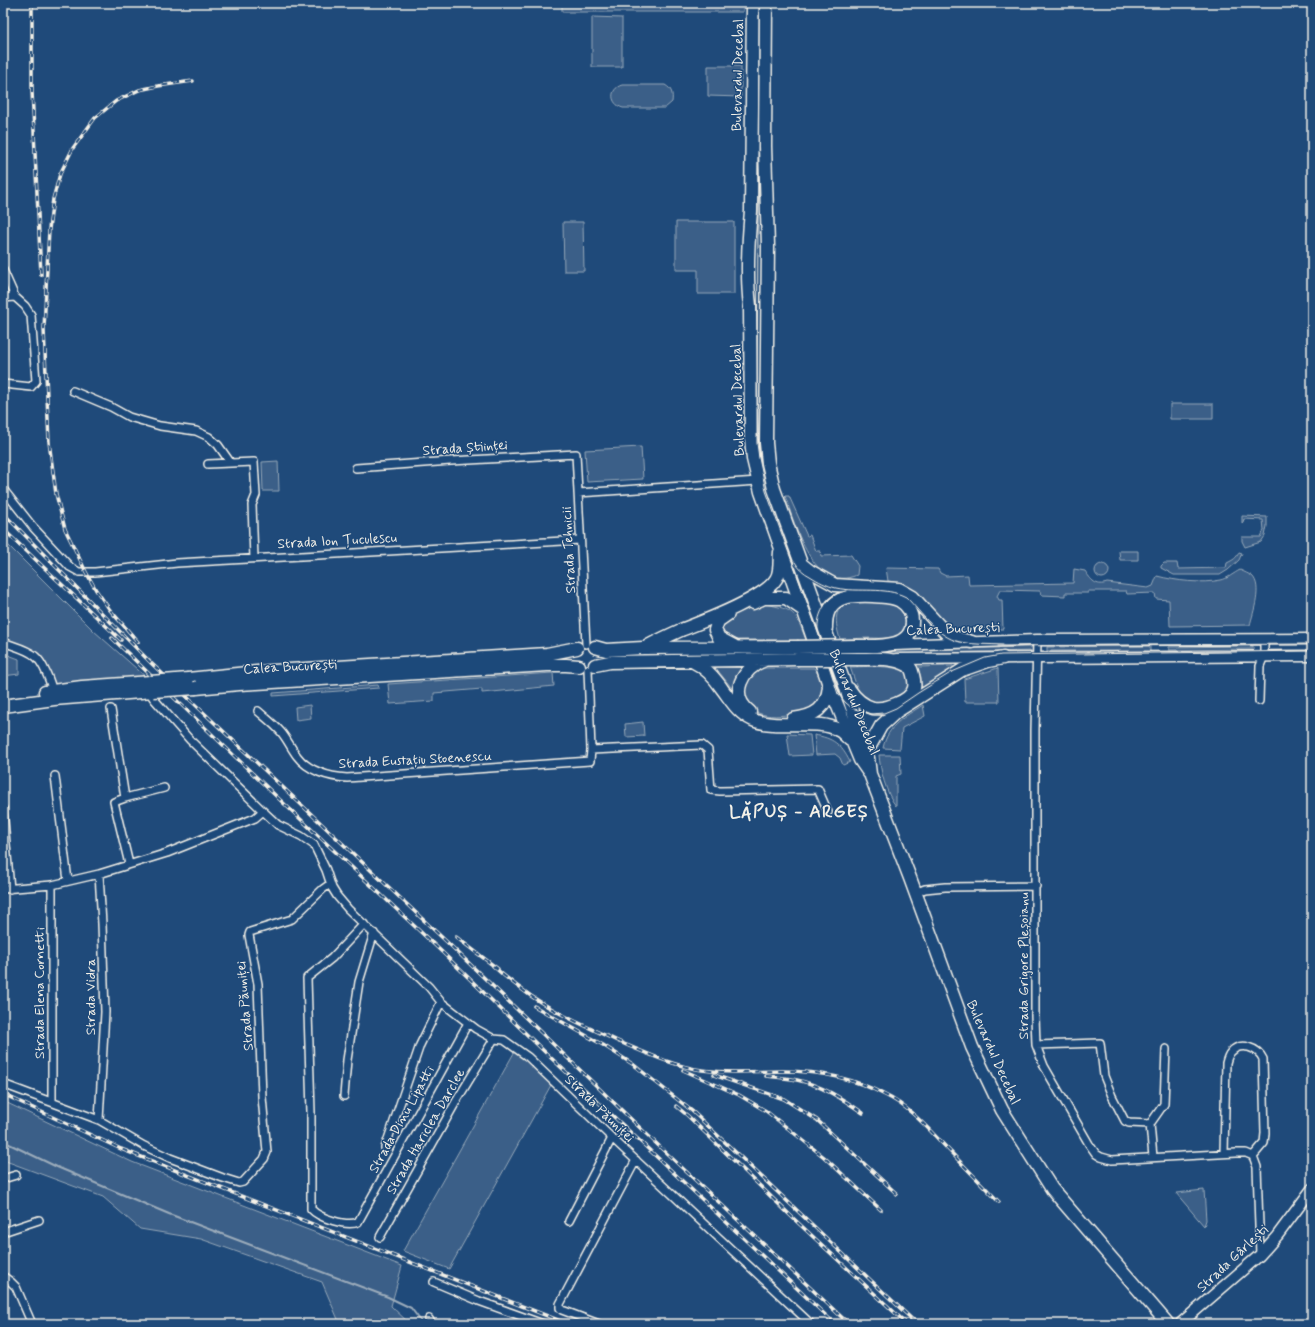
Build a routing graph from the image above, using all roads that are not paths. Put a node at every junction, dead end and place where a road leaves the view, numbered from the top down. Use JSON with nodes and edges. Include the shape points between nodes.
{"nodes":[{"id":1,"x":752,"y":3,"type":"edge"},
{"id":2,"x":766,"y":3,"type":"edge"},
{"id":3,"x":3,"y":270,"type":"edge"},
{"id":4,"x":15,"y":297,"type":"junction"},
{"id":5,"x":3,"y":298,"type":"edge"},
{"id":6,"x":3,"y":384,"type":"edge"},
{"id":7,"x":73,"y":391,"type":"dead end"},
{"id":8,"x":576,"y":454,"type":"joint"},
{"id":9,"x":230,"y":462,"type":"junction"},
{"id":10,"x":208,"y":464,"type":"dead end"},
{"id":11,"x":356,"y":468,"type":"dead end"},
{"id":12,"x":758,"y":481,"type":"junction"},
{"id":13,"x":3,"y":489,"type":"edge"},
{"id":14,"x":578,"y":493,"type":"junction"},
{"id":15,"x":580,"y":540,"type":"junction"},
{"id":16,"x":780,"y":546,"type":"junction"},
{"id":17,"x":254,"y":558,"type":"junction"},
{"id":18,"x":800,"y":562,"type":"junction"},
{"id":19,"x":803,"y":609,"type":"junction"},
{"id":20,"x":826,"y":632,"type":"junction"},
{"id":21,"x":1264,"y":639,"type":"junction"},
{"id":22,"x":1312,"y":639,"type":"edge"},
{"id":23,"x":1037,"y":640,"type":"junction"},
{"id":24,"x":3,"y":642,"type":"edge"},
{"id":25,"x":972,"y":642,"type":"junction"},
{"id":26,"x":890,"y":645,"type":"junction"},
{"id":27,"x":586,"y":646,"type":"junction"},
{"id":28,"x":735,"y":647,"type":"junction"},
{"id":29,"x":643,"y":648,"type":"junction"},
{"id":30,"x":1264,"y":656,"type":"junction"},
{"id":31,"x":1312,"y":656,"type":"edge"},
{"id":32,"x":770,"y":658,"type":"junction"},
{"id":33,"x":1003,"y":658,"type":"junction"},
{"id":34,"x":1037,"y":658,"type":"junction"},
{"id":35,"x":890,"y":659,"type":"junction"},
{"id":36,"x":692,"y":661,"type":"junction"},
{"id":37,"x":588,"y":667,"type":"junction"},
{"id":38,"x":238,"y":679,"type":"junction"},
{"id":39,"x":844,"y":682,"type":"junction"},
{"id":40,"x":829,"y":685,"type":"junction"},
{"id":41,"x":150,"y":687,"type":"junction"},
{"id":42,"x":53,"y":695,"type":"junction"},
{"id":43,"x":3,"y":698,"type":"edge"},
{"id":44,"x":1259,"y":701,"type":"dead end"},
{"id":45,"x":3,"y":706,"type":"edge"},
{"id":46,"x":111,"y":709,"type":"dead end"},
{"id":47,"x":258,"y":711,"type":"dead end"},
{"id":48,"x":854,"y":745,"type":"junction"},
{"id":49,"x":591,"y":750,"type":"junction"},
{"id":50,"x":866,"y":753,"type":"junction"},
{"id":51,"x":870,"y":774,"type":"junction"},
{"id":52,"x":55,"y":776,"type":"dead end"},
{"id":53,"x":164,"y":788,"type":"dead end"},
{"id":54,"x":125,"y":798,"type":"junction"},
{"id":55,"x":3,"y":809,"type":"edge"},
{"id":56,"x":263,"y":811,"type":"junction"},
{"id":57,"x":828,"y":812,"type":"dead end"},
{"id":58,"x":129,"y":864,"type":"junction"},
{"id":59,"x":99,"y":874,"type":"junction"},
{"id":60,"x":68,"y":881,"type":"junction"},
{"id":61,"x":330,"y":884,"type":"junction"},
{"id":62,"x":52,"y":885,"type":"junction"},
{"id":63,"x":1036,"y":886,"type":"junction"},
{"id":64,"x":7,"y":889,"type":"edge"},
{"id":65,"x":915,"y":892,"type":"junction"},
{"id":66,"x":364,"y":924,"type":"junction"},
{"id":67,"x":374,"y":933,"type":"junction"},
{"id":68,"x":441,"y":1002,"type":"junction"},
{"id":69,"x":468,"y":1023,"type":"junction"},
{"id":70,"x":494,"y":1039,"type":"junction"},
{"id":71,"x":1036,"y":1045,"type":"junction"},
{"id":72,"x":1166,"y":1049,"type":"dead end"},
{"id":73,"x":3,"y":1084,"type":"edge"},
{"id":74,"x":344,"y":1096,"type":"dead end"},
{"id":75,"x":52,"y":1101,"type":"junction"},
{"id":76,"x":99,"y":1120,"type":"junction"},
{"id":77,"x":1150,"y":1124,"type":"junction"},
{"id":78,"x":612,"y":1138,"type":"junction"},
{"id":79,"x":385,"y":1148,"type":"dead end"},
{"id":80,"x":1224,"y":1153,"type":"junction"},
{"id":81,"x":1253,"y":1156,"type":"junction"},
{"id":82,"x":1153,"y":1158,"type":"junction"},
{"id":83,"x":636,"y":1160,"type":"junction"},
{"id":84,"x":16,"y":1175,"type":"dead end"},
{"id":85,"x":3,"y":1179,"type":"edge"},
{"id":86,"x":1312,"y":1189,"type":"edge"},
{"id":87,"x":39,"y":1220,"type":"dead end"},
{"id":88,"x":568,"y":1221,"type":"dead end"},
{"id":89,"x":3,"y":1232,"type":"edge"},
{"id":90,"x":380,"y":1237,"type":"dead end"},
{"id":91,"x":1260,"y":1255,"type":"junction"},
{"id":92,"x":3,"y":1276,"type":"edge"},
{"id":93,"x":434,"y":1282,"type":"dead end"},
{"id":94,"x":32,"y":1324,"type":"edge"},
{"id":95,"x":543,"y":1324,"type":"edge"},
{"id":96,"x":599,"y":1324,"type":"edge"},
{"id":97,"x":811,"y":1324,"type":"edge"},
{"id":98,"x":1168,"y":1324,"type":"edge"},
{"id":99,"x":1180,"y":1324,"type":"edge"}],
"edges":[{"from":1,"to":12,"type":"main road","name":"Bulevardul Decebal","via":[[751,211],[747,285],[750,306],[751,443]]},
{"from":2,"to":18,"type":"main road","name":"Bulevardul Decebal","via":[[766,443],[771,480]]},
{"from":3,"to":4,"type":"street"},
{"from":4,"to":5,"type":"street"},
{"from":4,"to":6,"type":"street","via":[[31,314],[36,381],[31,387]]},
{"from":7,"to":9,"type":"street","via":[[146,423],[196,431],[218,445]]},
{"from":8,"to":11,"type":"street","name":"Strada Științei"},
{"from":8,"to":14,"type":"street","name":"Strada Tehnicii"},
{"from":9,"to":10,"type":"street"},
{"from":9,"to":17,"type":"street","via":[[254,462]]},
{"from":12,"to":14,"type":"street"},
{"from":12,"to":16,"type":"main road","name":"Bulevardul Decebal"},
{"from":13,"to":17,"type":"street","name":"Strada Ion Țuculescu","via":[[33,527],[70,567],[79,572]]},
{"from":14,"to":15,"type":"street","name":"Strada Tehnicii"},
{"from":15,"to":17,"type":"street","name":"Strada Ion Țuculescu"},
{"from":15,"to":27,"type":"street","name":"Strada Tehnicii"},
{"from":16,"to":19,"type":"main road","name":"Bulevardul Decebal"},
{"from":16,"to":29,"type":"main road","via":[[778,574],[769,587],[755,597],[712,618]]},
{"from":18,"to":20,"type":"main road","name":"Bulevardul Decebal"},
{"from":18,"to":25,"type":"main road","via":[[810,571],[835,585],[898,589],[913,597],[945,632]]},
{"from":19,"to":28,"type":"main road","via":[[786,598],[764,598],[722,617],[716,625],[717,635]]},
{"from":19,"to":40,"type":"main road","name":"Bulevardul Decebal"},
{"from":20,"to":26,"type":"main road","via":[[827,616],[833,603],[838,600],[848,596],[893,598],[906,606],[912,615],[912,629],[907,638]]},
{"from":20,"to":39,"type":"main road","name":"Bulevardul Decebal"},
{"from":21,"to":22,"type":"main road","name":"Calea București"},
{"from":21,"to":23,"type":"main road","name":"Calea București"},
{"from":21,"to":30,"type":"street"},
{"from":23,"to":25,"type":"main road","name":"Calea București"},
{"from":23,"to":34,"type":"street","name":"Strada Grigore Pleșoianu"},
{"from":24,"to":42,"type":"street","via":[[39,659]]},
{"from":25,"to":26,"type":"main road","name":"Calea București"},
{"from":26,"to":28,"type":"main road","name":"Calea București","bridge":true},
{"from":27,"to":29,"type":"main road","name":"Calea București","via":[[606,650]]},
{"from":27,"to":37,"type":"main road","via":[[598,652],[599,657]]},
{"from":27,"to":37,"type":"main road","via":[[574,656],[575,662]]},
{"from":27,"to":38,"type":"main road","name":"Calea București","via":[[547,654]]},
{"from":28,"to":29,"type":"main road","name":"Calea București"},
{"from":30,"to":31,"type":"main road","name":"Calea București"},
{"from":30,"to":34,"type":"main road","name":"Calea București"},
{"from":30,"to":44,"type":"street","via":[[1260,666]]},
{"from":32,"to":35,"type":"main road","name":"Calea București","bridge":true},
{"from":32,"to":36,"type":"main road","name":"Calea București"},
{"from":32,"to":40,"type":"main road","via":[[752,666],[741,683],[739,694],[741,703],[760,717],[806,718],[819,711],[828,698]]},
{"from":33,"to":34,"type":"main road","name":"Calea București"},
{"from":33,"to":35,"type":"main road","name":"Calea București"},
{"from":33,"to":50,"type":"main road","via":[[962,670],[896,712],[881,726]]},
{"from":34,"to":63,"type":"street","name":"Strada Grigore Pleșoianu"},
{"from":35,"to":39,"type":"main road","via":[[911,668],[914,677],[915,687],[903,700],[881,709],[866,706],[856,699]]},
{"from":36,"to":37,"type":"main road","name":"Calea București","via":[[610,662]]},
{"from":36,"to":48,"type":"main road","via":[[701,665],[724,690],[731,702],[754,720],[784,725],[822,725],[838,730]]},
{"from":37,"to":38,"type":"main road","name":"Calea București","via":[[547,665]]},
{"from":37,"to":49,"type":"street"},
{"from":38,"to":41,"type":"main road","name":"Calea București","bridge":true},
{"from":39,"to":50,"type":"main road","name":"Bulevardul Decebal"},
{"from":40,"to":48,"type":"main road","name":"Bulevardul Decebal"},
{"from":41,"to":42,"type":"main road","name":"Calea București"},
{"from":41,"to":56,"type":"street","name":"Strada Păuniței","via":[[190,740]]},
{"from":42,"to":43,"type":"main road","name":"Calea București"},
{"from":42,"to":45,"type":"main road","name":"Calea București"},
{"from":46,"to":54,"type":"street"},
{"from":47,"to":49,"type":"street","name":"Strada Eustațiu Stoenescu","via":[[282,733],[298,758],[306,765],[322,774],[335,777],[590,761]]},
{"from":48,"to":51,"type":"main road","name":"Bulevardul Decebal"},
{"from":49,"to":57,"type":"street","via":[[702,745],[708,750],[711,790],[818,789]]},
{"from":50,"to":51,"type":"main road","name":"Bulevardul Decebal"},
{"from":51,"to":65,"type":"main road","name":"Bulevardul Decebal"},
{"from":52,"to":60,"type":"street"},
{"from":53,"to":54,"type":"street"},
{"from":54,"to":58,"type":"street","via":[[114,802]]},
{"from":55,"to":64,"type":"street"},
{"from":56,"to":58,"type":"street","via":[[255,818],[218,833],[167,853]]},
{"from":56,"to":61,"type":"street","name":"Strada Păuniței","via":[[278,825],[314,845]]},
{"from":58,"to":59,"type":"street"},
{"from":59,"to":60,"type":"street"},
{"from":59,"to":76,"type":"street","name":"Strada Vidra","via":[[105,1012]]},
{"from":60,"to":62,"type":"street"},
{"from":61,"to":66,"type":"street","name":"Strada Păuniței","via":[[337,896]]},
{"from":61,"to":76,"type":"street","name":"Strada Păuniței","via":[[292,919],[250,932],[249,935],[258,984],[262,1097],[267,1152],[247,1180],[239,1183],[170,1158]]},
{"from":62,"to":64,"type":"street"},
{"from":62,"to":75,"type":"street","name":"Strada Elena Cornetti"},
{"from":63,"to":65,"type":"street","via":[[945,887]]},
{"from":63,"to":71,"type":"street","name":"Strada Grigore Pleșoianu"},
{"from":65,"to":98,"type":"main road","name":"Bulevardul Decebal","via":[[972,1047],[1002,1110],[1052,1189]]},
{"from":66,"to":67,"type":"street","name":"Strada Păuniței"},
{"from":66,"to":69,"type":"street","name":"Strada Dinu Lipatti","via":[[332,958],[307,978],[311,1209],[317,1214],[343,1223],[358,1222]]},
{"from":67,"to":68,"type":"street","name":"Strada Păuniței"},
{"from":67,"to":74,"type":"street","via":[[359,982]]},
{"from":68,"to":69,"type":"street","name":"Strada Păuniței"},
{"from":68,"to":79,"type":"street","via":[[420,1044]]},
{"from":69,"to":70,"type":"street","name":"Strada Păuniței"},
{"from":70,"to":78,"type":"street","name":"Strada Păuniței","via":[[504,1040],[528,1057]]},
{"from":70,"to":90,"type":"street","name":"Strada Hariclea Darclee"},
{"from":71,"to":77,"type":"street","via":[[1100,1043],[1104,1076],[1125,1121],[1129,1124]]},
{"from":71,"to":82,"type":"street","name":"Strada Grigore Pleșoianu","via":[[1044,1066],[1096,1154],[1112,1160]]},
{"from":72,"to":77,"type":"street","via":[[1164,1104]]},
{"from":73,"to":75,"type":"street"},
{"from":75,"to":76,"type":"street"},
{"from":77,"to":82,"type":"street"},
{"from":78,"to":83,"type":"street","name":"Strada Păuniței"},
{"from":78,"to":88,"type":"street"},
{"from":80,"to":81,"type":"street","name":"Strada Grigore Pleșoianu","via":[[1246,1153]]},
{"from":80,"to":81,"type":"street","via":[[1226,1063],[1235,1048],[1245,1046],[1253,1048],[1263,1059],[1264,1142]]},
{"from":80,"to":82,"type":"street","name":"Strada Grigore Pleșoianu"},
{"from":81,"to":91,"type":"street","via":[[1257,1168]]},
{"from":83,"to":96,"type":"street","via":[[560,1304],[562,1310]]},
{"from":83,"to":97,"type":"street","name":"Strada Păuniței"},
{"from":84,"to":85,"type":"street"},
{"from":86,"to":91,"type":"main road","name":"Strada Gârlești"},
{"from":87,"to":89,"type":"street"},
{"from":91,"to":99,"type":"main road","name":"Strada Gârlești"},
{"from":92,"to":94,"type":"street","via":[[16,1287]]},
{"from":93,"to":95,"type":"street"}]}
